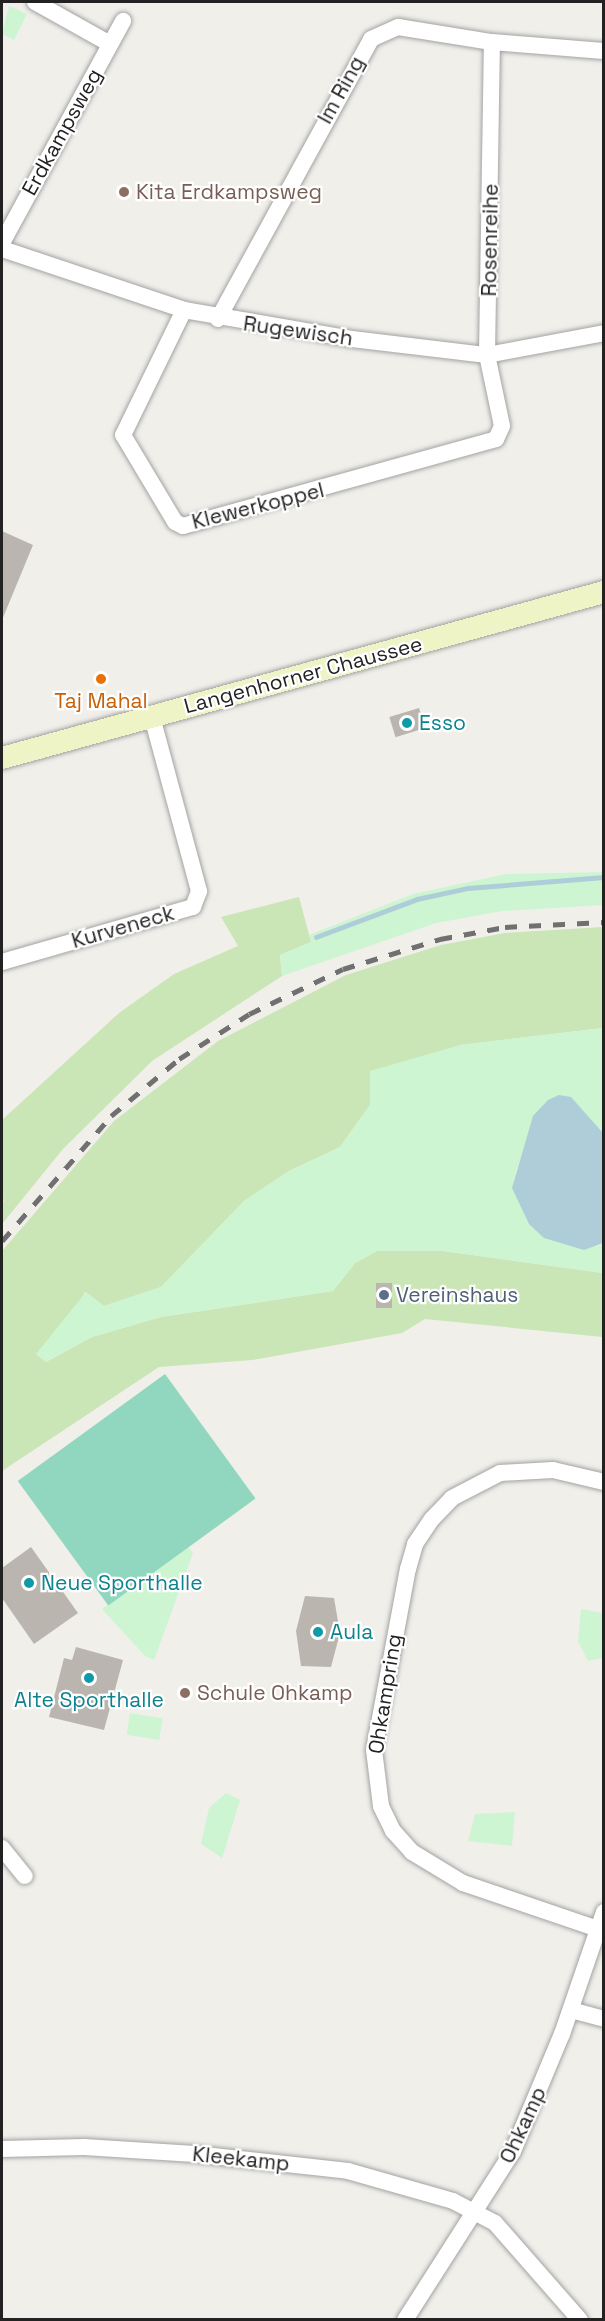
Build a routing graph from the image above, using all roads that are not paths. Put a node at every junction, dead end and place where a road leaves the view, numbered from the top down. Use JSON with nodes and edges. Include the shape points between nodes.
{"nodes":[{"id":1,"x":35,"y":2,"type":"edge"},
{"id":2,"x":123,"y":21,"type":"dead end"},
{"id":3,"x":492,"y":42,"type":"junction"},
{"id":4,"x":110,"y":44,"type":"junction"},
{"id":5,"x":603,"y":51,"type":"edge"},
{"id":6,"x":2,"y":243,"type":"edge"},
{"id":7,"x":2,"y":249,"type":"edge"},
{"id":8,"x":184,"y":310,"type":"junction"},
{"id":9,"x":218,"y":319,"type":"junction"},
{"id":10,"x":603,"y":333,"type":"edge"},
{"id":11,"x":487,"y":355,"type":"junction"},
{"id":12,"x":500,"y":435,"type":"joint"},
{"id":13,"x":603,"y":592,"type":"edge"},
{"id":14,"x":152,"y":717,"type":"junction"},
{"id":15,"x":2,"y":758,"type":"edge"},
{"id":16,"x":2,"y":962,"type":"edge"},
{"id":17,"x":603,"y":1482,"type":"edge"},
{"id":18,"x":2,"y":1848,"type":"edge"},
{"id":19,"x":25,"y":1876,"type":"dead end"},
{"id":20,"x":603,"y":1912,"type":"edge"},
{"id":21,"x":598,"y":1929,"type":"junction"},
{"id":22,"x":571,"y":2010,"type":"junction"},
{"id":23,"x":603,"y":2019,"type":"edge"},
{"id":24,"x":2,"y":2149,"type":"edge"},
{"id":25,"x":476,"y":2210,"type":"junction"},
{"id":26,"x":405,"y":2319,"type":"edge"},
{"id":27,"x":580,"y":2319,"type":"edge"}],
"edges":[{"from":1,"to":4,"type":"street"},
{"from":2,"to":4,"type":"street","name":"Erdkampsweg"},
{"from":3,"to":5,"type":"street","name":"Im Ring"},
{"from":3,"to":9,"type":"street","name":"Im Ring","via":[[398,27],[371,39]]},
{"from":3,"to":11,"type":"street","name":"Rosenreihe"},
{"from":4,"to":6,"type":"street","name":"Erdkampsweg"},
{"from":7,"to":8,"type":"street","name":"Rugewisch"},
{"from":8,"to":9,"type":"street","name":"Rugewisch"},
{"from":8,"to":12,"type":"street","name":"Klewerkoppel","via":[[123,435],[175,522],[183,526],[491,443]]},
{"from":9,"to":11,"type":"street","name":"Rugewisch"},
{"from":10,"to":11,"type":"street","name":"Rugewisch"},
{"from":11,"to":12,"type":"street","name":"Rosenreihe","via":[[501,420]]},
{"from":13,"to":14,"type":"main road","name":"Langenhorner Chaussee"},
{"from":14,"to":15,"type":"main road","name":"Langenhorner Chaussee"},
{"from":14,"to":16,"type":"street","name":"Kurveneck","via":[[200,891],[193,907]]},
{"from":17,"to":21,"type":"street","name":"Ohkampring","via":[[553,1470],[500,1473],[452,1498],[422,1530],[408,1569],[374,1773],[381,1806],[393,1831],[434,1869]]},
{"from":18,"to":19,"type":"street"},
{"from":20,"to":21,"type":"street","name":"Ohkamp"},
{"from":21,"to":22,"type":"street","name":"Ohkamp"},
{"from":22,"to":23,"type":"street"},
{"from":22,"to":25,"type":"street","name":"Ohkamp","via":[[513,2151]]},
{"from":24,"to":25,"type":"street","name":"Kleekamp","via":[[106,2148],[348,2171]]},
{"from":25,"to":26,"type":"street","name":"Ohkamp"},
{"from":25,"to":27,"type":"street","via":[[495,2223]]}]}
